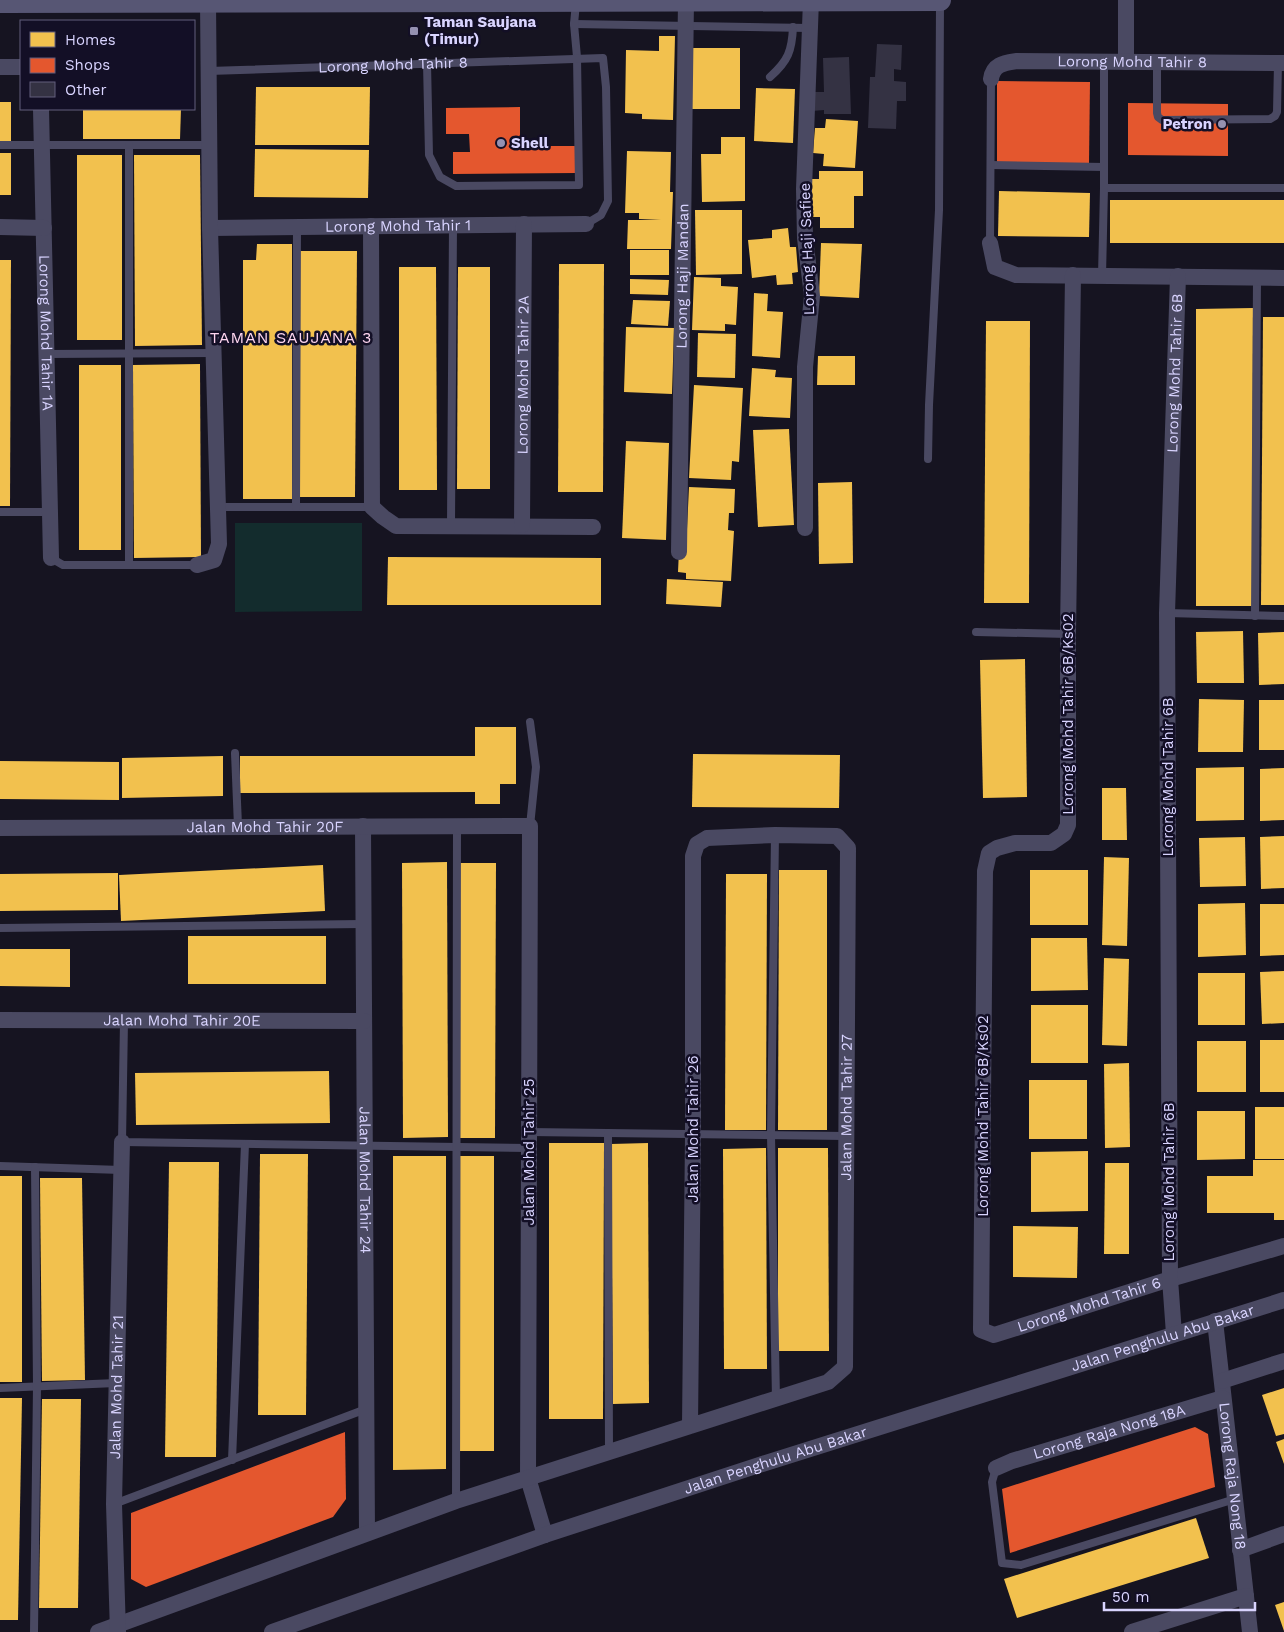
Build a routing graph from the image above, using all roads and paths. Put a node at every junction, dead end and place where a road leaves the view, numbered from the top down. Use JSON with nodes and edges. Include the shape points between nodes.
{"nodes":[{"id":1,"x":686,"y":0,"type":"edge"},
{"id":2,"x":812,"y":0,"type":"edge"},
{"id":3,"x":940,"y":0,"type":"edge"},
{"id":4,"x":1126,"y":0,"type":"edge"},
{"id":5,"x":208,"y":1,"type":"junction"},
{"id":6,"x":576,"y":1,"type":"edge"},
{"id":7,"x":0,"y":2,"type":"edge"},
{"id":8,"x":574,"y":24,"type":"junction"},
{"id":9,"x":686,"y":26,"type":"junction"},
{"id":10,"x":793,"y":27,"type":"junction"},
{"id":11,"x":810,"y":28,"type":"junction"},
{"id":12,"x":577,"y":58,"type":"junction"},
{"id":13,"x":1104,"y":62,"type":"junction"},
{"id":14,"x":1126,"y":62,"type":"junction"},
{"id":15,"x":1157,"y":62,"type":"junction"},
{"id":16,"x":1281,"y":63,"type":"edge"},
{"id":17,"x":427,"y":64,"type":"junction"},
{"id":18,"x":0,"y":67,"type":"edge"},
{"id":19,"x":20,"y":67,"type":"edge"},
{"id":20,"x":201,"y":71,"type":"edge"},
{"id":21,"x":770,"y":77,"type":"dead end"},
{"id":22,"x":991,"y":79,"type":"joint"},
{"id":23,"x":42,"y":110,"type":"edge"},
{"id":24,"x":0,"y":144,"type":"edge"},
{"id":25,"x":42,"y":145,"type":"junction"},
{"id":26,"x":129,"y":145,"type":"junction"},
{"id":27,"x":209,"y":145,"type":"junction"},
{"id":28,"x":990,"y":165,"type":"junction"},
{"id":29,"x":1104,"y":167,"type":"junction"},
{"id":30,"x":1104,"y":188,"type":"junction"},
{"id":31,"x":1284,"y":188,"type":"edge"},
{"id":32,"x":524,"y":224,"type":"junction"},
{"id":33,"x":586,"y":224,"type":"joint"},
{"id":34,"x":453,"y":225,"type":"junction"},
{"id":35,"x":371,"y":226,"type":"junction"},
{"id":36,"x":0,"y":227,"type":"edge"},
{"id":37,"x":297,"y":227,"type":"junction"},
{"id":38,"x":44,"y":228,"type":"junction"},
{"id":39,"x":210,"y":228,"type":"junction"},
{"id":40,"x":990,"y":243,"type":"joint"},
{"id":41,"x":1073,"y":275,"type":"junction"},
{"id":42,"x":1102,"y":276,"type":"junction"},
{"id":43,"x":1178,"y":276,"type":"junction"},
{"id":44,"x":1257,"y":278,"type":"junction"},
{"id":45,"x":1284,"y":278,"type":"edge"},
{"id":46,"x":129,"y":353,"type":"junction"},
{"id":47,"x":213,"y":353,"type":"junction"},
{"id":48,"x":47,"y":354,"type":"junction"},
{"id":49,"x":928,"y":459,"type":"dead end"},
{"id":50,"x":218,"y":507,"type":"junction"},
{"id":51,"x":296,"y":507,"type":"junction"},
{"id":52,"x":372,"y":507,"type":"junction"},
{"id":53,"x":0,"y":512,"type":"edge"},
{"id":54,"x":50,"y":512,"type":"junction"},
{"id":55,"x":451,"y":525,"type":"junction"},
{"id":56,"x":522,"y":525,"type":"junction"},
{"id":57,"x":593,"y":527,"type":"dead end"},
{"id":58,"x":805,"y":528,"type":"dead end"},
{"id":59,"x":679,"y":552,"type":"dead end"},
{"id":60,"x":51,"y":558,"type":"joint"},
{"id":61,"x":129,"y":565,"type":"junction"},
{"id":62,"x":197,"y":565,"type":"joint"},
{"id":63,"x":1167,"y":613,"type":"junction"},
{"id":64,"x":1255,"y":616,"type":"junction"},
{"id":65,"x":1284,"y":616,"type":"edge"},
{"id":66,"x":976,"y":632,"type":"dead end"},
{"id":67,"x":1068,"y":634,"type":"junction"},
{"id":68,"x":530,"y":722,"type":"dead end"},
{"id":69,"x":235,"y":753,"type":"dead end"},
{"id":70,"x":238,"y":826,"type":"junction"},
{"id":71,"x":363,"y":826,"type":"junction"},
{"id":72,"x":458,"y":826,"type":"junction"},
{"id":73,"x":530,"y":826,"type":"junction"},
{"id":74,"x":0,"y":828,"type":"edge"},
{"id":75,"x":775,"y":835,"type":"junction"},
{"id":76,"x":364,"y":924,"type":"junction"},
{"id":77,"x":0,"y":928,"type":"edge"},
{"id":78,"x":0,"y":1020,"type":"edge"},
{"id":79,"x":124,"y":1021,"type":"junction"},
{"id":80,"x":364,"y":1021,"type":"junction"},
{"id":81,"x":608,"y":1133,"type":"junction"},
{"id":82,"x":693,"y":1134,"type":"junction"},
{"id":83,"x":771,"y":1135,"type":"junction"},
{"id":84,"x":846,"y":1136,"type":"junction"},
{"id":85,"x":529,"y":1140,"type":"junction"},
{"id":86,"x":122,"y":1142,"type":"junction"},
{"id":87,"x":245,"y":1144,"type":"junction"},
{"id":88,"x":365,"y":1145,"type":"junction"},
{"id":89,"x":456,"y":1147,"type":"junction"},
{"id":90,"x":0,"y":1166,"type":"edge"},
{"id":91,"x":35,"y":1167,"type":"junction"},
{"id":92,"x":121,"y":1170,"type":"junction"},
{"id":93,"x":1284,"y":1246,"type":"edge"},
{"id":94,"x":1170,"y":1279,"type":"junction"},
{"id":95,"x":1284,"y":1300,"type":"edge"},
{"id":96,"x":1215,"y":1321,"type":"junction"},
{"id":97,"x":981,"y":1330,"type":"joint"},
{"id":98,"x":1174,"y":1334,"type":"junction"},
{"id":99,"x":1284,"y":1361,"type":"edge"},
{"id":100,"x":1222,"y":1381,"type":"junction"},
{"id":101,"x":116,"y":1383,"type":"junction"},
{"id":102,"x":37,"y":1386,"type":"junction"},
{"id":103,"x":0,"y":1388,"type":"edge"},
{"id":104,"x":776,"y":1398,"type":"junction"},
{"id":105,"x":1223,"y":1398,"type":"junction"},
{"id":106,"x":366,"y":1409,"type":"junction"},
{"id":107,"x":690,"y":1426,"type":"junction"},
{"id":108,"x":609,"y":1452,"type":"junction"},
{"id":109,"x":232,"y":1460,"type":"junction"},
{"id":110,"x":996,"y":1468,"type":"joint"},
{"id":111,"x":528,"y":1478,"type":"junction"},
{"id":112,"x":1235,"y":1499,"type":"junction"},
{"id":113,"x":456,"y":1501,"type":"junction"},
{"id":114,"x":114,"y":1504,"type":"junction"},
{"id":115,"x":367,"y":1533,"type":"junction"},
{"id":116,"x":1284,"y":1534,"type":"edge"},
{"id":117,"x":545,"y":1535,"type":"junction"},
{"id":118,"x":1240,"y":1550,"type":"junction"},
{"id":119,"x":1246,"y":1596,"type":"junction"},
{"id":120,"x":298,"y":1628,"type":"edge"},
{"id":121,"x":117,"y":1629,"type":"edge"},
{"id":122,"x":34,"y":1632,"type":"edge"},
{"id":123,"x":98,"y":1632,"type":"edge"},
{"id":124,"x":272,"y":1632,"type":"edge"},
{"id":125,"x":1132,"y":1632,"type":"edge"},
{"id":126,"x":1250,"y":1632,"type":"edge"}],
"edges":[{"from":1,"to":2,"type":"main road"},
{"from":1,"to":6,"type":"main road"},
{"from":1,"to":9,"type":"street","name":"Lorong Haji Mandan"},
{"from":2,"to":3,"type":"main road"},
{"from":2,"to":11,"type":"street","name":"Lorong Haji Safiee"},
{"from":3,"to":49,"type":"lane","via":[[939,210]]},
{"from":4,"to":14,"type":"street"},
{"from":5,"to":6,"type":"main road"},
{"from":5,"to":7,"type":"main road"},
{"from":5,"to":20,"type":"street"},
{"from":6,"to":8,"type":"lane"},
{"from":8,"to":9,"type":"lane"},
{"from":8,"to":12,"type":"lane"},
{"from":9,"to":10,"type":"lane"},
{"from":9,"to":59,"type":"street","name":"Lorong Haji Mandan"},
{"from":10,"to":11,"type":"lane"},
{"from":10,"to":21,"type":"lane","via":[[789,54],[784,64]]},
{"from":11,"to":58,"type":"street","name":"Lorong Haji Safiee","via":[[804,189],[812,296],[805,367]]},
{"from":12,"to":17,"type":"lane","name":"Lorong Mohd Tahir 8"},
{"from":12,"to":17,"type":"lane","via":[[579,185],[456,186],[440,177],[429,155]]},
{"from":12,"to":33,"type":"lane","name":"Lorong Mohd Tahir 8","via":[[603,58],[606,87],[608,201],[601,215]]},
{"from":13,"to":14,"type":"street","name":"Lorong Mohd Tahir 8"},
{"from":13,"to":22,"type":"street","name":"Lorong Mohd Tahir 8","via":[[1004,63],[992,72]]},
{"from":13,"to":29,"type":"lane"},
{"from":14,"to":15,"type":"street","name":"Lorong Mohd Tahir 8"},
{"from":15,"to":16,"type":"street","name":"Lorong Mohd Tahir 8"},
{"from":15,"to":16,"type":"lane","via":[[1157,114],[1162,120],[1270,119],[1277,112]]},
{"from":17,"to":20,"type":"lane","name":"Lorong Mohd Tahir 8"},
{"from":18,"to":19,"type":"street"},
{"from":20,"to":27,"type":"street"},
{"from":22,"to":28,"type":"lane"},
{"from":23,"to":25,"type":"street","name":"Lorong Mohd Tahir 1A"},
{"from":24,"to":25,"type":"lane"},
{"from":25,"to":26,"type":"lane"},
{"from":25,"to":38,"type":"street","name":"Lorong Mohd Tahir 1A"},
{"from":26,"to":27,"type":"lane"},
{"from":26,"to":46,"type":"lane"},
{"from":27,"to":39,"type":"street"},
{"from":28,"to":29,"type":"lane"},
{"from":28,"to":40,"type":"lane"},
{"from":29,"to":30,"type":"lane"},
{"from":30,"to":31,"type":"lane"},
{"from":30,"to":42,"type":"lane"},
{"from":32,"to":33,"type":"street","name":"Lorong Mohd Tahir 1"},
{"from":32,"to":34,"type":"street","name":"Lorong Mohd Tahir 1"},
{"from":32,"to":56,"type":"street","name":"Lorong Mohd Tahir 2A"},
{"from":34,"to":35,"type":"street","name":"Lorong Mohd Tahir 1"},
{"from":34,"to":55,"type":"lane"},
{"from":35,"to":37,"type":"street","name":"Lorong Mohd Tahir 1"},
{"from":35,"to":52,"type":"street"},
{"from":36,"to":38,"type":"street"},
{"from":37,"to":39,"type":"street","name":"Lorong Mohd Tahir 1"},
{"from":37,"to":51,"type":"lane"},
{"from":38,"to":48,"type":"street","name":"Lorong Mohd Tahir 1A"},
{"from":39,"to":47,"type":"street"},
{"from":40,"to":41,"type":"street","via":[[995,267],[1016,275]]},
{"from":41,"to":42,"type":"street"},
{"from":41,"to":67,"type":"street","name":"Lorong Mohd Tahir 6B/Ks02"},
{"from":42,"to":43,"type":"street"},
{"from":43,"to":44,"type":"street"},
{"from":43,"to":63,"type":"street","name":"Lorong Mohd Tahir 6B"},
{"from":44,"to":45,"type":"street"},
{"from":44,"to":64,"type":"lane"},
{"from":46,"to":47,"type":"lane"},
{"from":46,"to":48,"type":"lane"},
{"from":46,"to":61,"type":"lane"},
{"from":47,"to":50,"type":"street"},
{"from":48,"to":54,"type":"street","name":"Lorong Mohd Tahir 1A"},
{"from":50,"to":51,"type":"lane"},
{"from":50,"to":62,"type":"street","via":[[218,544],[214,560]]},
{"from":51,"to":52,"type":"lane"},
{"from":52,"to":55,"type":"street","via":[[396,526]]},
{"from":53,"to":54,"type":"lane"},
{"from":54,"to":60,"type":"street","name":"Lorong Mohd Tahir 1A"},
{"from":55,"to":56,"type":"street"},
{"from":56,"to":57,"type":"street"},
{"from":60,"to":61,"type":"lane","via":[[63,565]]},
{"from":61,"to":62,"type":"lane"},
{"from":63,"to":64,"type":"lane"},
{"from":63,"to":94,"type":"street","name":"Lorong Mohd Tahir 6B"},
{"from":64,"to":65,"type":"lane"},
{"from":66,"to":67,"type":"lane"},
{"from":67,"to":97,"type":"street","name":"Lorong Mohd Tahir 6B/Ks02","via":[[1068,825],[1064,834],[1051,843],[1015,843],[989,852],[985,871]]},
{"from":68,"to":73,"type":"lane","via":[[536,768]]},
{"from":69,"to":70,"type":"lane"},
{"from":70,"to":71,"type":"street","name":"Jalan Mohd Tahir 20F"},
{"from":70,"to":74,"type":"street","name":"Jalan Mohd Tahir 20F"},
{"from":71,"to":72,"type":"street","name":"Jalan Mohd Tahir 20F"},
{"from":71,"to":76,"type":"street","name":"Jalan Mohd Tahir 24"},
{"from":72,"to":73,"type":"street","name":"Jalan Mohd Tahir 20F"},
{"from":72,"to":89,"type":"lane"},
{"from":73,"to":85,"type":"street","name":"Jalan Mohd Tahir 25"},
{"from":75,"to":82,"type":"street","name":"Jalan Mohd Tahir 26","via":[[707,838],[696,844],[693,856]]},
{"from":75,"to":83,"type":"lane"},
{"from":75,"to":84,"type":"street","name":"Jalan Mohd Tahir 27","via":[[837,836],[848,848]]},
{"from":76,"to":77,"type":"lane"},
{"from":76,"to":80,"type":"street","name":"Jalan Mohd Tahir 24"},
{"from":78,"to":79,"type":"street","name":"Jalan Mohd Tahir 20E"},
{"from":79,"to":80,"type":"street","name":"Jalan Mohd Tahir 20E"},
{"from":79,"to":86,"type":"lane"},
{"from":80,"to":88,"type":"street","name":"Jalan Mohd Tahir 24"},
{"from":81,"to":82,"type":"lane"},
{"from":81,"to":85,"type":"lane"},
{"from":81,"to":108,"type":"lane"},
{"from":82,"to":83,"type":"lane"},
{"from":82,"to":107,"type":"street","name":"Jalan Mohd Tahir 26"},
{"from":83,"to":84,"type":"lane"},
{"from":83,"to":104,"type":"lane"},
{"from":84,"to":104,"type":"street","name":"Jalan Mohd Tahir 27","via":[[845,1367],[828,1382]]},
{"from":85,"to":89,"type":"lane"},
{"from":85,"to":111,"type":"street","name":"Jalan Mohd Tahir 25"},
{"from":86,"to":87,"type":"lane"},
{"from":86,"to":92,"type":"street","name":"Jalan Mohd Tahir 21"},
{"from":87,"to":88,"type":"lane"},
{"from":87,"to":109,"type":"lane"},
{"from":88,"to":89,"type":"lane"},
{"from":88,"to":106,"type":"street","name":"Jalan Mohd Tahir 24"},
{"from":89,"to":113,"type":"lane"},
{"from":90,"to":91,"type":"lane"},
{"from":91,"to":92,"type":"lane"},
{"from":91,"to":102,"type":"lane"},
{"from":92,"to":101,"type":"street","name":"Jalan Mohd Tahir 21"},
{"from":93,"to":94,"type":"street","name":"Lorong Mohd Tahir 6"},
{"from":94,"to":97,"type":"street","name":"Lorong Mohd Tahir 6","via":[[994,1335]]},
{"from":94,"to":98,"type":"street","name":"Lorong Mohd Tahir 6B"},
{"from":95,"to":96,"type":"street","name":"Jalan Penghulu Abu Bakar"},
{"from":96,"to":98,"type":"street","name":"Jalan Penghulu Abu Bakar"},
{"from":96,"to":100,"type":"street","name":"Lorong Raja Nong 18"},
{"from":98,"to":117,"type":"street","name":"Jalan Penghulu Abu Bakar"},
{"from":99,"to":100,"type":"street"},
{"from":100,"to":105,"type":"street","name":"Lorong Raja Nong 18"},
{"from":101,"to":102,"type":"lane"},
{"from":101,"to":114,"type":"street","name":"Jalan Mohd Tahir 21"},
{"from":102,"to":103,"type":"lane"},
{"from":102,"to":122,"type":"lane"},
{"from":104,"to":107,"type":"street"},
{"from":105,"to":110,"type":"street","name":"Lorong Raja Nong 18A","via":[[1012,1460]]},
{"from":105,"to":112,"type":"street","name":"Lorong Raja Nong 18"},
{"from":106,"to":109,"type":"lane"},
{"from":106,"to":115,"type":"street","name":"Jalan Mohd Tahir 24"},
{"from":107,"to":108,"type":"street"},
{"from":108,"to":111,"type":"street"},
{"from":109,"to":114,"type":"lane"},
{"from":110,"to":112,"type":"lane","via":[[992,1482],[1002,1563],[1021,1565]]},
{"from":111,"to":113,"type":"street"},
{"from":111,"to":117,"type":"street","name":"Jalan Mohd Tahir 25"},
{"from":112,"to":118,"type":"street","name":"Lorong Raja Nong 18"},
{"from":113,"to":115,"type":"street"},
{"from":114,"to":121,"type":"street","name":"Jalan Mohd Tahir 21"},
{"from":115,"to":121,"type":"street"},
{"from":116,"to":118,"type":"street"},
{"from":117,"to":120,"type":"street","name":"Jalan Penghulu Abu Bakar"},
{"from":118,"to":119,"type":"street","name":"Lorong Raja Nong 18"},
{"from":119,"to":125,"type":"street"},
{"from":119,"to":126,"type":"street","name":"Lorong Raja Nong 18"},
{"from":120,"to":124,"type":"street","name":"Jalan Penghulu Abu Bakar"},
{"from":121,"to":123,"type":"street"}]}
